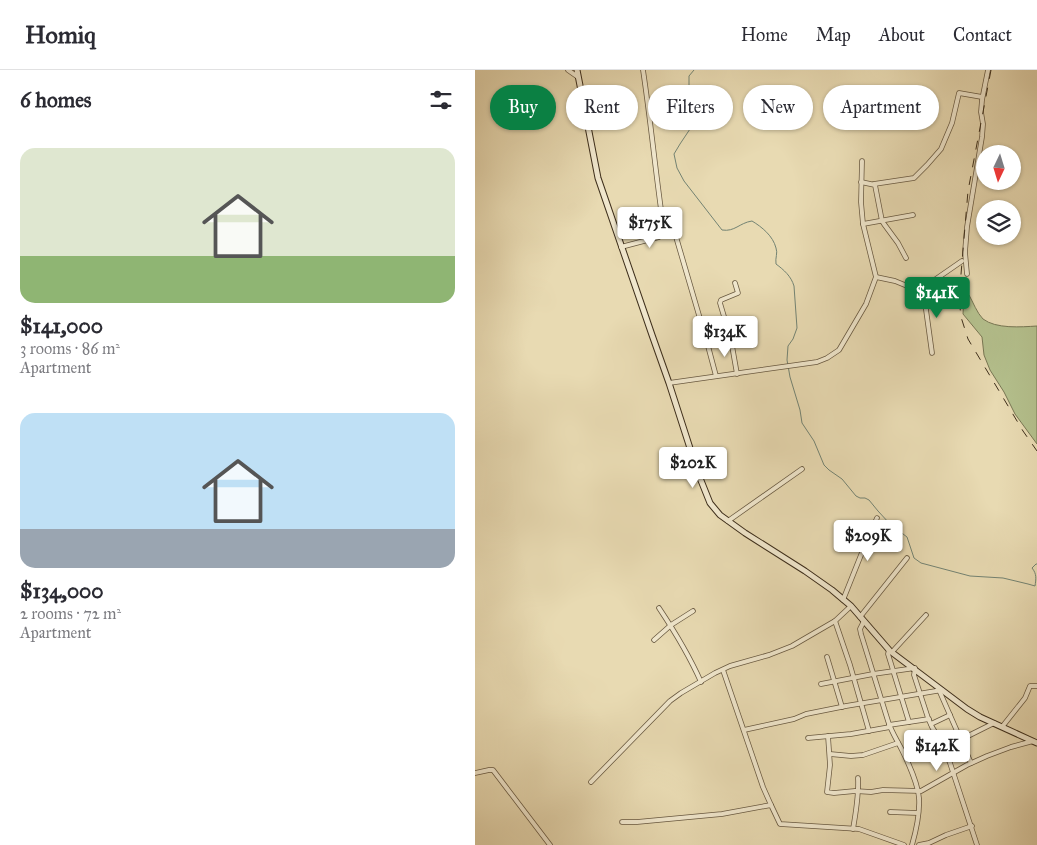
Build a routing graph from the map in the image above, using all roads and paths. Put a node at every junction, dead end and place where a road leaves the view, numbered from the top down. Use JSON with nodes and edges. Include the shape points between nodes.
{"nodes":[{"id":1,"x":568,"y":70,"type":"edge"},
{"id":2,"x":577,"y":70,"type":"edge"},
{"id":3,"x":643,"y":70,"type":"edge"},
{"id":4,"x":988,"y":70,"type":"edge"},
{"id":5,"x":578,"y":77,"type":"junction"},
{"id":6,"x":982,"y":97,"type":"junction"},
{"id":7,"x":861,"y":161,"type":"dead end"},
{"id":8,"x":861,"y":182,"type":"junction"},
{"id":9,"x":873,"y":184,"type":"junction"},
{"id":10,"x":913,"y":215,"type":"dead end"},
{"id":11,"x":882,"y":221,"type":"junction"},
{"id":12,"x":863,"y":224,"type":"junction"},
{"id":13,"x":664,"y":231,"type":"junction"},
{"id":14,"x":621,"y":247,"type":"junction"},
{"id":15,"x":906,"y":258,"type":"dead end"},
{"id":16,"x":962,"y":261,"type":"dead end"},
{"id":17,"x":967,"y":274,"type":"dead end"},
{"id":18,"x":876,"y":276,"type":"junction"},
{"id":19,"x":735,"y":283,"type":"dead end"},
{"id":20,"x":923,"y":288,"type":"junction"},
{"id":21,"x":731,"y":340,"type":"junction"},
{"id":22,"x":709,"y":346,"type":"junction"},
{"id":23,"x":932,"y":353,"type":"dead end"},
{"id":24,"x":737,"y":374,"type":"junction"},
{"id":25,"x":716,"y":376,"type":"junction"},
{"id":26,"x":669,"y":383,"type":"junction"},
{"id":27,"x":802,"y":469,"type":"dead end"},
{"id":28,"x":877,"y":518,"type":"dead end"},
{"id":29,"x":728,"y":521,"type":"junction"},
{"id":30,"x":907,"y":558,"type":"dead end"},
{"id":31,"x":843,"y":600,"type":"junction"},
{"id":32,"x":851,"y":606,"type":"junction"},
{"id":33,"x":659,"y":608,"type":"dead end"},
{"id":34,"x":693,"y":611,"type":"dead end"},
{"id":35,"x":925,"y":615,"type":"dead end"},
{"id":36,"x":862,"y":619,"type":"junction"},
{"id":37,"x":835,"y":621,"type":"junction"},
{"id":38,"x":671,"y":625,"type":"junction"},
{"id":39,"x":655,"y":640,"type":"dead end"},
{"id":40,"x":891,"y":651,"type":"junction"},
{"id":41,"x":827,"y":657,"type":"dead end"},
{"id":42,"x":915,"y":668,"type":"junction"},
{"id":43,"x":723,"y":670,"type":"junction"},
{"id":44,"x":893,"y":672,"type":"junction"},
{"id":45,"x":873,"y":674,"type":"junction"},
{"id":46,"x":854,"y":677,"type":"junction"},
{"id":47,"x":834,"y":681,"type":"junction"},
{"id":48,"x":701,"y":682,"type":"junction"},
{"id":49,"x":821,"y":684,"type":"dead end"},
{"id":50,"x":1037,"y":686,"type":"edge"},
{"id":51,"x":940,"y":690,"type":"junction"},
{"id":52,"x":920,"y":694,"type":"junction"},
{"id":53,"x":901,"y":697,"type":"junction"},
{"id":54,"x":881,"y":699,"type":"junction"},
{"id":55,"x":862,"y":703,"type":"junction"},
{"id":56,"x":842,"y":707,"type":"junction"},
{"id":57,"x":950,"y":715,"type":"junction"},
{"id":58,"x":930,"y":721,"type":"junction"},
{"id":59,"x":909,"y":722,"type":"junction"},
{"id":60,"x":994,"y":723,"type":"junction"},
{"id":61,"x":889,"y":726,"type":"junction"},
{"id":62,"x":1002,"y":727,"type":"junction"},
{"id":63,"x":744,"y":730,"type":"junction"},
{"id":64,"x":869,"y":731,"type":"junction"},
{"id":65,"x":828,"y":736,"type":"junction"},
{"id":66,"x":808,"y":738,"type":"dead end"},
{"id":67,"x":961,"y":740,"type":"junction"},
{"id":68,"x":1035,"y":742,"type":"edge"},
{"id":69,"x":898,"y":743,"type":"junction"},
{"id":70,"x":952,"y":744,"type":"dead end"},
{"id":71,"x":829,"y":754,"type":"junction"},
{"id":72,"x":971,"y":763,"type":"junction"},
{"id":73,"x":475,"y":773,"type":"edge"},
{"id":74,"x":953,"y":773,"type":"junction"},
{"id":75,"x":858,"y":778,"type":"dead end"},
{"id":76,"x":591,"y":782,"type":"dead end"},
{"id":77,"x":859,"y":792,"type":"junction"},
{"id":78,"x":917,"y":792,"type":"junction"},
{"id":79,"x":771,"y":805,"type":"junction"},
{"id":80,"x":890,"y":812,"type":"dead end"},
{"id":81,"x":918,"y":813,"type":"junction"},
{"id":82,"x":622,"y":822,"type":"dead end"},
{"id":83,"x":972,"y":826,"type":"junction"},
{"id":84,"x":853,"y":829,"type":"junction"},
{"id":85,"x":550,"y":845,"type":"edge"},
{"id":86,"x":904,"y":845,"type":"edge"},
{"id":87,"x":912,"y":845,"type":"edge"},
{"id":88,"x":919,"y":845,"type":"edge"},
{"id":89,"x":977,"y":845,"type":"edge"}],
"edges":[{"from":1,"to":5,"type":"street"},
{"from":2,"to":5,"type":"main road"},
{"from":3,"to":13,"type":"street"},
{"from":4,"to":6,"type":"street"},
{"from":5,"to":14,"type":"main road","via":[[598,178]]},
{"from":6,"to":9,"type":"street","via":[[959,93],[952,123],[941,149],[914,178]]},
{"from":6,"to":17,"type":"street","via":[[983,124],[967,227]]},
{"from":7,"to":8,"type":"street"},
{"from":8,"to":9,"type":"street"},
{"from":8,"to":12,"type":"street"},
{"from":9,"to":11,"type":"street"},
{"from":10,"to":11,"type":"street"},
{"from":11,"to":12,"type":"street"},
{"from":11,"to":15,"type":"street"},
{"from":12,"to":18,"type":"street"},
{"from":13,"to":14,"type":"street","via":[[659,237]]},
{"from":13,"to":22,"type":"street","via":[[674,230],[676,235]]},
{"from":14,"to":26,"type":"main road"},
{"from":16,"to":20,"type":"street"},
{"from":18,"to":20,"type":"street","via":[[912,288]]},
{"from":18,"to":24,"type":"street","via":[[866,304],[839,350],[817,362]]},
{"from":19,"to":21,"type":"street","via":[[738,293],[720,303]]},
{"from":20,"to":23,"type":"street"},
{"from":21,"to":22,"type":"street"},
{"from":21,"to":24,"type":"street"},
{"from":22,"to":25,"type":"street"},
{"from":24,"to":25,"type":"street"},
{"from":25,"to":26,"type":"street"},
{"from":26,"to":29,"type":"main road","via":[[706,496],[713,508]]},
{"from":27,"to":29,"type":"street"},
{"from":28,"to":31,"type":"street"},
{"from":29,"to":31,"type":"main road"},
{"from":30,"to":36,"type":"street"},
{"from":31,"to":32,"type":"main road"},
{"from":32,"to":36,"type":"main road"},
{"from":32,"to":37,"type":"street"},
{"from":33,"to":38,"type":"street"},
{"from":34,"to":38,"type":"street"},
{"from":35,"to":40,"type":"street"},
{"from":36,"to":40,"type":"main road"},
{"from":36,"to":45,"type":"street","via":[[861,634]]},
{"from":37,"to":43,"type":"street","via":[[792,646]]},
{"from":37,"to":46,"type":"street"},
{"from":38,"to":39,"type":"street"},
{"from":38,"to":48,"type":"street"},
{"from":40,"to":42,"type":"main road"},
{"from":40,"to":44,"type":"street","via":[[888,654]]},
{"from":41,"to":47,"type":"street"},
{"from":42,"to":44,"type":"street"},
{"from":42,"to":51,"type":"main road"},
{"from":42,"to":52,"type":"street"},
{"from":43,"to":48,"type":"street"},
{"from":43,"to":63,"type":"street"},
{"from":44,"to":45,"type":"street"},
{"from":44,"to":53,"type":"street"},
{"from":45,"to":46,"type":"street"},
{"from":45,"to":54,"type":"street"},
{"from":46,"to":47,"type":"street"},
{"from":46,"to":55,"type":"street"},
{"from":47,"to":49,"type":"street"},
{"from":47,"to":56,"type":"street"},
{"from":48,"to":76,"type":"street","via":[[670,701]]},
{"from":50,"to":62,"type":"street","via":[[1030,686],[1025,698]]},
{"from":51,"to":52,"type":"street"},
{"from":51,"to":57,"type":"street"},
{"from":51,"to":60,"type":"main road"},
{"from":52,"to":53,"type":"street"},
{"from":52,"to":58,"type":"street"},
{"from":53,"to":54,"type":"street"},
{"from":53,"to":59,"type":"street"},
{"from":54,"to":55,"type":"street"},
{"from":54,"to":61,"type":"street"},
{"from":55,"to":56,"type":"street"},
{"from":55,"to":64,"type":"street"},
{"from":56,"to":63,"type":"street"},
{"from":57,"to":58,"type":"street"},
{"from":57,"to":67,"type":"street"},
{"from":58,"to":59,"type":"street"},
{"from":58,"to":74,"type":"street"},
{"from":59,"to":61,"type":"street"},
{"from":60,"to":62,"type":"main road"},
{"from":60,"to":67,"type":"street"},
{"from":61,"to":64,"type":"street"},
{"from":61,"to":69,"type":"street"},
{"from":62,"to":68,"type":"main road"},
{"from":63,"to":79,"type":"street"},
{"from":64,"to":65,"type":"street"},
{"from":65,"to":66,"type":"street"},
{"from":65,"to":71,"type":"street"},
{"from":67,"to":70,"type":"street"},
{"from":67,"to":72,"type":"street"},
{"from":68,"to":72,"type":"street","via":[[1011,747]]},
{"from":69,"to":71,"type":"street","via":[[863,755]]},
{"from":69,"to":78,"type":"street"},
{"from":71,"to":77,"type":"street","via":[[827,792]]},
{"from":72,"to":74,"type":"street"},
{"from":73,"to":85,"type":"street","via":[[493,770]]},
{"from":74,"to":78,"type":"street"},
{"from":74,"to":83,"type":"street"},
{"from":75,"to":77,"type":"street"},
{"from":77,"to":78,"type":"street"},
{"from":77,"to":84,"type":"street"},
{"from":78,"to":81,"type":"street"},
{"from":79,"to":82,"type":"street","via":[[722,814]]},
{"from":79,"to":84,"type":"street","via":[[780,824]]},
{"from":80,"to":81,"type":"street"},
{"from":81,"to":87,"type":"street"},
{"from":83,"to":88,"type":"street"},
{"from":83,"to":89,"type":"street"},
{"from":84,"to":86,"type":"street"}]}
